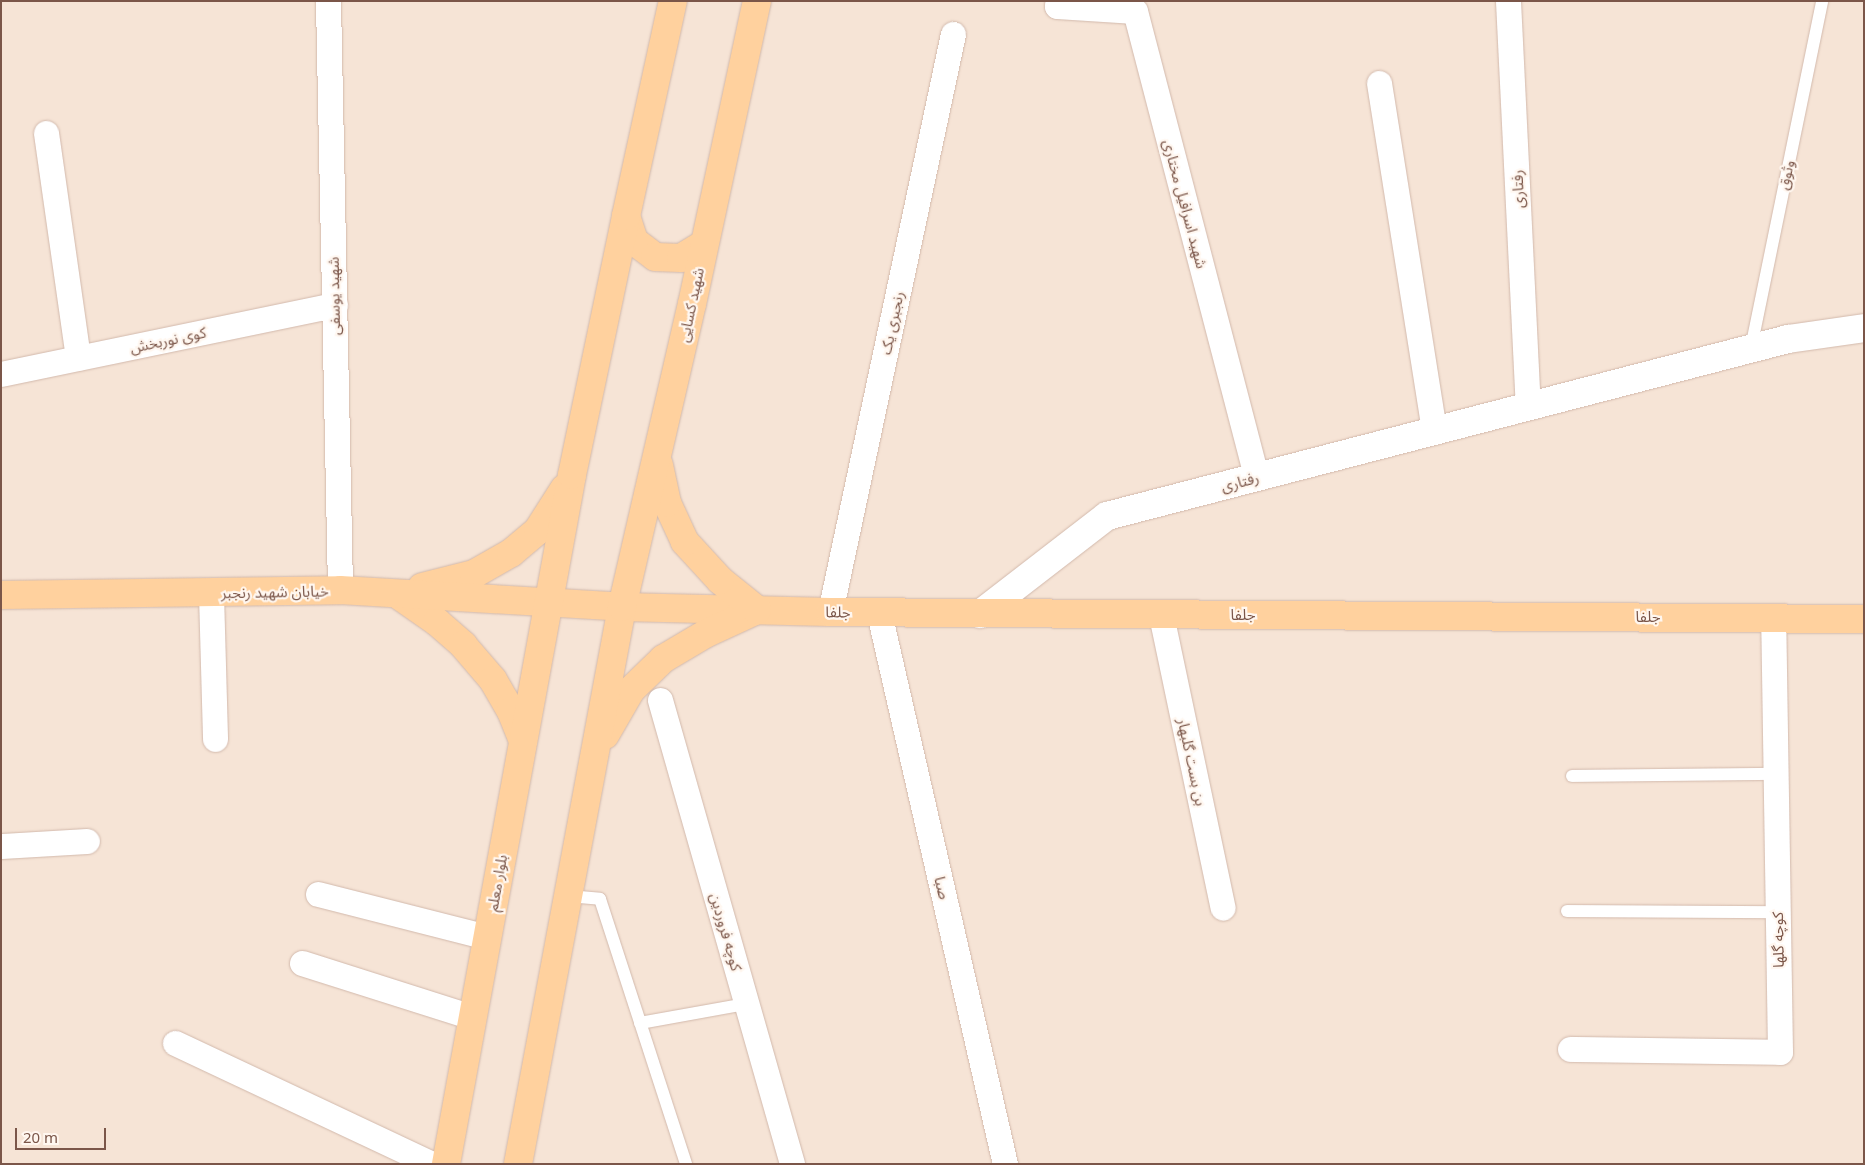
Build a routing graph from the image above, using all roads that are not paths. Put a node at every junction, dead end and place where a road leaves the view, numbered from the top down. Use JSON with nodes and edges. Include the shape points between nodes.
{"nodes":[{"id":1,"x":328,"y":1,"type":"edge"},
{"id":2,"x":673,"y":1,"type":"edge"},
{"id":3,"x":757,"y":1,"type":"edge"},
{"id":4,"x":1058,"y":1,"type":"edge"},
{"id":5,"x":1508,"y":1,"type":"edge"},
{"id":6,"x":1822,"y":1,"type":"edge"},
{"id":7,"x":953,"y":34,"type":"dead end"},
{"id":8,"x":1379,"y":83,"type":"dead end"},
{"id":9,"x":46,"y":133,"type":"dead end"},
{"id":10,"x":626,"y":216,"type":"junction"},
{"id":11,"x":703,"y":244,"type":"junction"},
{"id":12,"x":335,"y":306,"type":"junction"},
{"id":13,"x":1864,"y":328,"type":"edge"},
{"id":14,"x":1751,"y":348,"type":"junction"},
{"id":15,"x":78,"y":358,"type":"junction"},
{"id":16,"x":1,"y":374,"type":"edge"},
{"id":17,"x":1528,"y":406,"type":"junction"},
{"id":18,"x":1434,"y":432,"type":"junction"},
{"id":19,"x":657,"y":456,"type":"junction"},
{"id":20,"x":572,"y":475,"type":"junction"},
{"id":21,"x":1256,"y":478,"type":"junction"},
{"id":22,"x":340,"y":590,"type":"junction"},
{"id":23,"x":211,"y":594,"type":"junction"},
{"id":24,"x":397,"y":594,"type":"junction"},
{"id":25,"x":1,"y":595,"type":"edge"},
{"id":26,"x":548,"y":602,"type":"junction"},
{"id":27,"x":622,"y":607,"type":"junction"},
{"id":28,"x":757,"y":610,"type":"junction"},
{"id":29,"x":830,"y":612,"type":"junction"},
{"id":30,"x":879,"y":612,"type":"junction"},
{"id":31,"x":980,"y":614,"type":"junction"},
{"id":32,"x":1161,"y":615,"type":"junction"},
{"id":33,"x":1773,"y":618,"type":"junction"},
{"id":34,"x":1864,"y":619,"type":"edge"},
{"id":35,"x":660,"y":700,"type":"dead end"},
{"id":36,"x":215,"y":739,"type":"dead end"},
{"id":37,"x":523,"y":741,"type":"junction"},
{"id":38,"x":596,"y":750,"type":"junction"},
{"id":39,"x":1775,"y":774,"type":"junction"},
{"id":40,"x":1572,"y":776,"type":"dead end"},
{"id":41,"x":87,"y":841,"type":"dead end"},
{"id":42,"x":1,"y":846,"type":"edge"},
{"id":43,"x":318,"y":894,"type":"dead end"},
{"id":44,"x":568,"y":896,"type":"junction"},
{"id":45,"x":1223,"y":908,"type":"dead end"},
{"id":46,"x":1567,"y":911,"type":"dead end"},
{"id":47,"x":1778,"y":912,"type":"junction"},
{"id":48,"x":487,"y":937,"type":"junction"},
{"id":49,"x":302,"y":962,"type":"dead end"},
{"id":50,"x":746,"y":1004,"type":"junction"},
{"id":51,"x":472,"y":1017,"type":"junction"},
{"id":52,"x":640,"y":1023,"type":"junction"},
{"id":53,"x":175,"y":1043,"type":"dead end"},
{"id":54,"x":1570,"y":1049,"type":"dead end"},
{"id":55,"x":432,"y":1164,"type":"edge"},
{"id":56,"x":446,"y":1164,"type":"edge"},
{"id":57,"x":518,"y":1164,"type":"edge"},
{"id":58,"x":686,"y":1164,"type":"edge"},
{"id":59,"x":792,"y":1164,"type":"edge"},
{"id":60,"x":1005,"y":1164,"type":"edge"}],
"edges":[{"from":1,"to":12,"type":"street","name":"شهید یوسفی"},
{"from":2,"to":10,"type":"main road"},
{"from":3,"to":11,"type":"main road","name":"شهید کسایی"},
{"from":4,"to":21,"type":"street","name":"شهید اسرافیل مختاری","via":[[1058,6],[1135,11]]},
{"from":5,"to":17,"type":"street","name":"رفتاری"},
{"from":6,"to":14,"type":"lane","name":"وثوق"},
{"from":7,"to":29,"type":"street","name":"رنجبری یک"},
{"from":8,"to":18,"type":"street"},
{"from":9,"to":15,"type":"street"},
{"from":10,"to":11,"type":"main road","via":[[634,241],[655,256],[681,258]]},
{"from":10,"to":20,"type":"main road"},
{"from":11,"to":19,"type":"main road","name":"شهید کسایی"},
{"from":12,"to":15,"type":"street","name":"کوی نوربخش"},
{"from":12,"to":22,"type":"street","name":"شهید یوسفی"},
{"from":13,"to":14,"type":"street","name":"رفتاری"},
{"from":14,"to":17,"type":"street","name":"رفتاری"},
{"from":15,"to":16,"type":"street","name":"کوی نوربخش"},
{"from":17,"to":18,"type":"street","name":"رفتاری"},
{"from":18,"to":21,"type":"street","name":"رفتاری"},
{"from":19,"to":27,"type":"main road","name":"شهید کسایی"},
{"from":19,"to":28,"type":"main road","via":[[667,503],[684,542],[720,580]]},
{"from":20,"to":24,"type":"main road","via":[[538,530],[511,553],[474,574]]},
{"from":20,"to":26,"type":"main road"},
{"from":21,"to":31,"type":"street","name":"رفتاری","via":[[1107,516]]},
{"from":22,"to":23,"type":"main road","name":"خیابان شهید رنجبر"},
{"from":22,"to":24,"type":"main road","name":"خیابان شهید رنجبر"},
{"from":23,"to":25,"type":"main road","name":"خیابان شهید رنجبر"},
{"from":23,"to":36,"type":"street"},
{"from":24,"to":26,"type":"main road","name":"خیابان شهید رنجبر"},
{"from":24,"to":37,"type":"main road","via":[[463,645],[493,680]]},
{"from":26,"to":27,"type":"main road","name":"خیابان شهید رنجبر"},
{"from":26,"to":37,"type":"main road","name":"بلوار معلم"},
{"from":27,"to":28,"type":"main road","name":"جلفا"},
{"from":27,"to":38,"type":"main road"},
{"from":28,"to":29,"type":"main road","name":"جلفا"},
{"from":28,"to":38,"type":"main road","via":[[707,633],[663,659],[631,690]]},
{"from":29,"to":30,"type":"main road","name":"جلفا"},
{"from":30,"to":31,"type":"main road","name":"جلفا"},
{"from":30,"to":60,"type":"street","name":"صبا"},
{"from":31,"to":32,"type":"main road","name":"جلفا"},
{"from":32,"to":33,"type":"main road","name":"جلفا"},
{"from":32,"to":45,"type":"street","name":"بن بست گلبهار"},
{"from":33,"to":34,"type":"main road","name":"جلفا"},
{"from":33,"to":39,"type":"street","name":"کوچه گلها"},
{"from":35,"to":50,"type":"street","name":"کوچه فروردین"},
{"from":37,"to":48,"type":"main road","name":"بلوار معلم"},
{"from":38,"to":44,"type":"main road"},
{"from":39,"to":40,"type":"lane"},
{"from":39,"to":47,"type":"street","name":"کوچه گلها"},
{"from":41,"to":42,"type":"street"},
{"from":43,"to":48,"type":"street"},
{"from":44,"to":52,"type":"lane","via":[[600,899]]},
{"from":44,"to":57,"type":"main road"},
{"from":46,"to":47,"type":"lane"},
{"from":47,"to":54,"type":"street","name":"کوچه گلها","via":[[1780,1052]]},
{"from":48,"to":51,"type":"main road","name":"بلوار معلم"},
{"from":49,"to":51,"type":"street"},
{"from":50,"to":52,"type":"lane"},
{"from":50,"to":59,"type":"street","name":"کوچه فروردین"},
{"from":51,"to":56,"type":"main road","name":"بلوار معلم"},
{"from":52,"to":58,"type":"lane"},
{"from":53,"to":55,"type":"street"}]}
